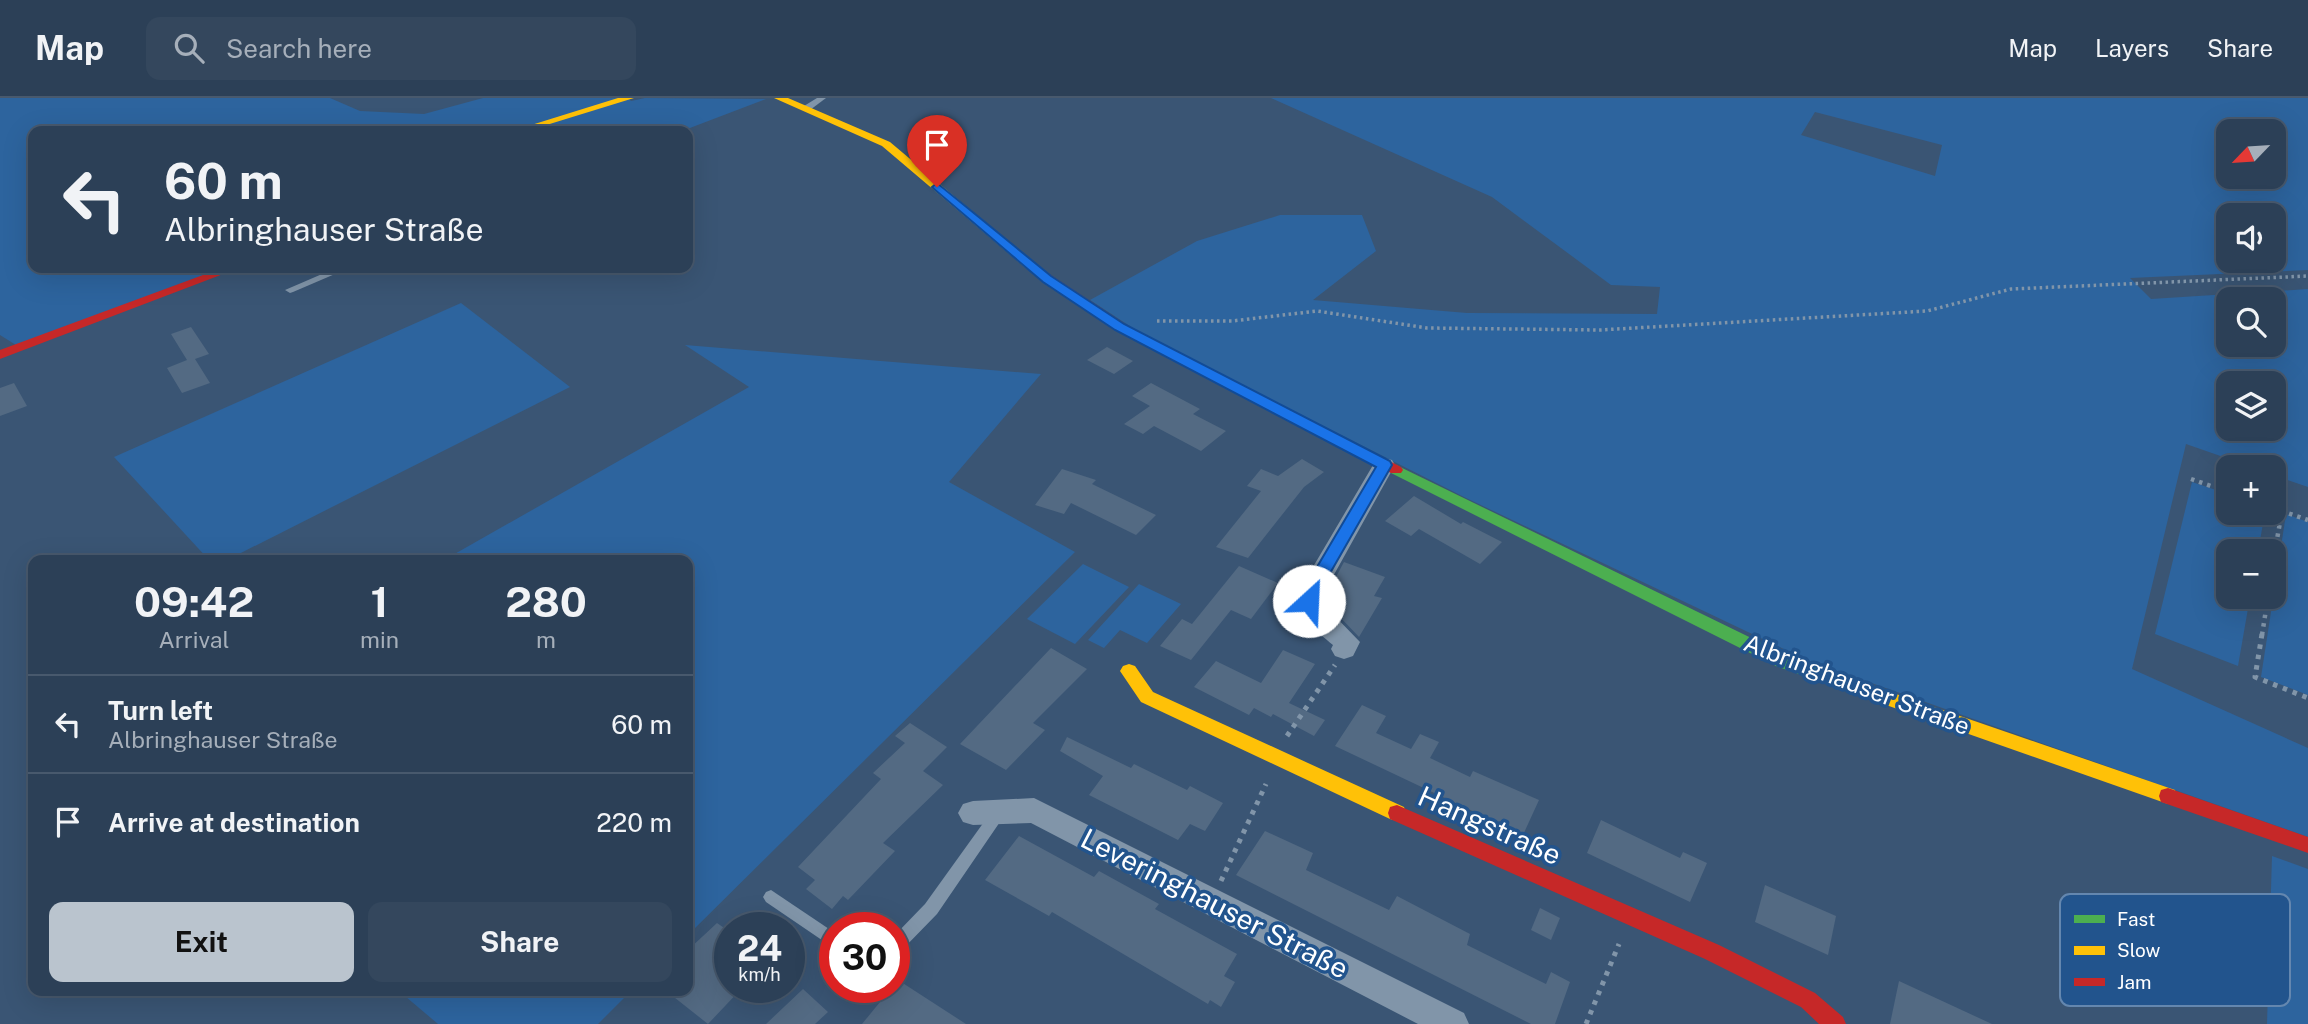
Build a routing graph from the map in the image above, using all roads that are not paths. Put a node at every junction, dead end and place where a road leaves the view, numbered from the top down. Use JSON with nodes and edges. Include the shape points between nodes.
{"nodes":[{"id":1,"x":629,"y":98,"type":"edge"},
{"id":2,"x":779,"y":98,"type":"edge"},
{"id":3,"x":822,"y":98,"type":"edge"},
{"id":4,"x":807,"y":108,"type":"junction"},
{"id":5,"x":534,"y":126,"type":"edge"},
{"id":6,"x":220,"y":273,"type":"edge"},
{"id":7,"x":332,"y":273,"type":"edge"},
{"id":8,"x":290,"y":290,"type":"dead end"},
{"id":9,"x":0,"y":355,"type":"edge"},
{"id":10,"x":1384,"y":465,"type":"junction"},
{"id":11,"x":1345,"y":649,"type":"road end"},
{"id":12,"x":1129,"y":671,"type":"dead end"},
{"id":13,"x":987,"y":811,"type":"joint"},
{"id":14,"x":2308,"y":845,"type":"edge"},
{"id":15,"x":771,"y":897,"type":"dead end"},
{"id":16,"x":819,"y":931,"type":"edge"},
{"id":17,"x":910,"y":931,"type":"edge"},
{"id":18,"x":1452,"y":1024,"type":"edge"},
{"id":19,"x":1835,"y":1024,"type":"edge"}],
"edges":[{"from":1,"to":5,"type":"street"},
{"from":2,"to":4,"type":"street","name":"Albringhauser Straße"},
{"from":3,"to":4,"type":"lane"},
{"from":4,"to":10,"type":"street","name":"Albringhauser Straße","via":[[886,144],[1047,279],[1120,327]]},
{"from":6,"to":9,"type":"street"},
{"from":7,"to":8,"type":"lane"},
{"from":10,"to":11,"type":"street","via":[[1309,601],[1311,610],[1347,642]]},
{"from":10,"to":14,"type":"street","name":"Albringhauser Straße","via":[[1782,661]]},
{"from":12,"to":19,"type":"street","name":"Hangstraße","via":[[1147,697],[1808,1000]]},
{"from":13,"to":17,"type":"lane","via":[[931,909]]},
{"from":13,"to":18,"type":"street","name":"Leveringhauser Straße","via":[[1034,810]]},
{"from":15,"to":16,"type":"lane"}]}
